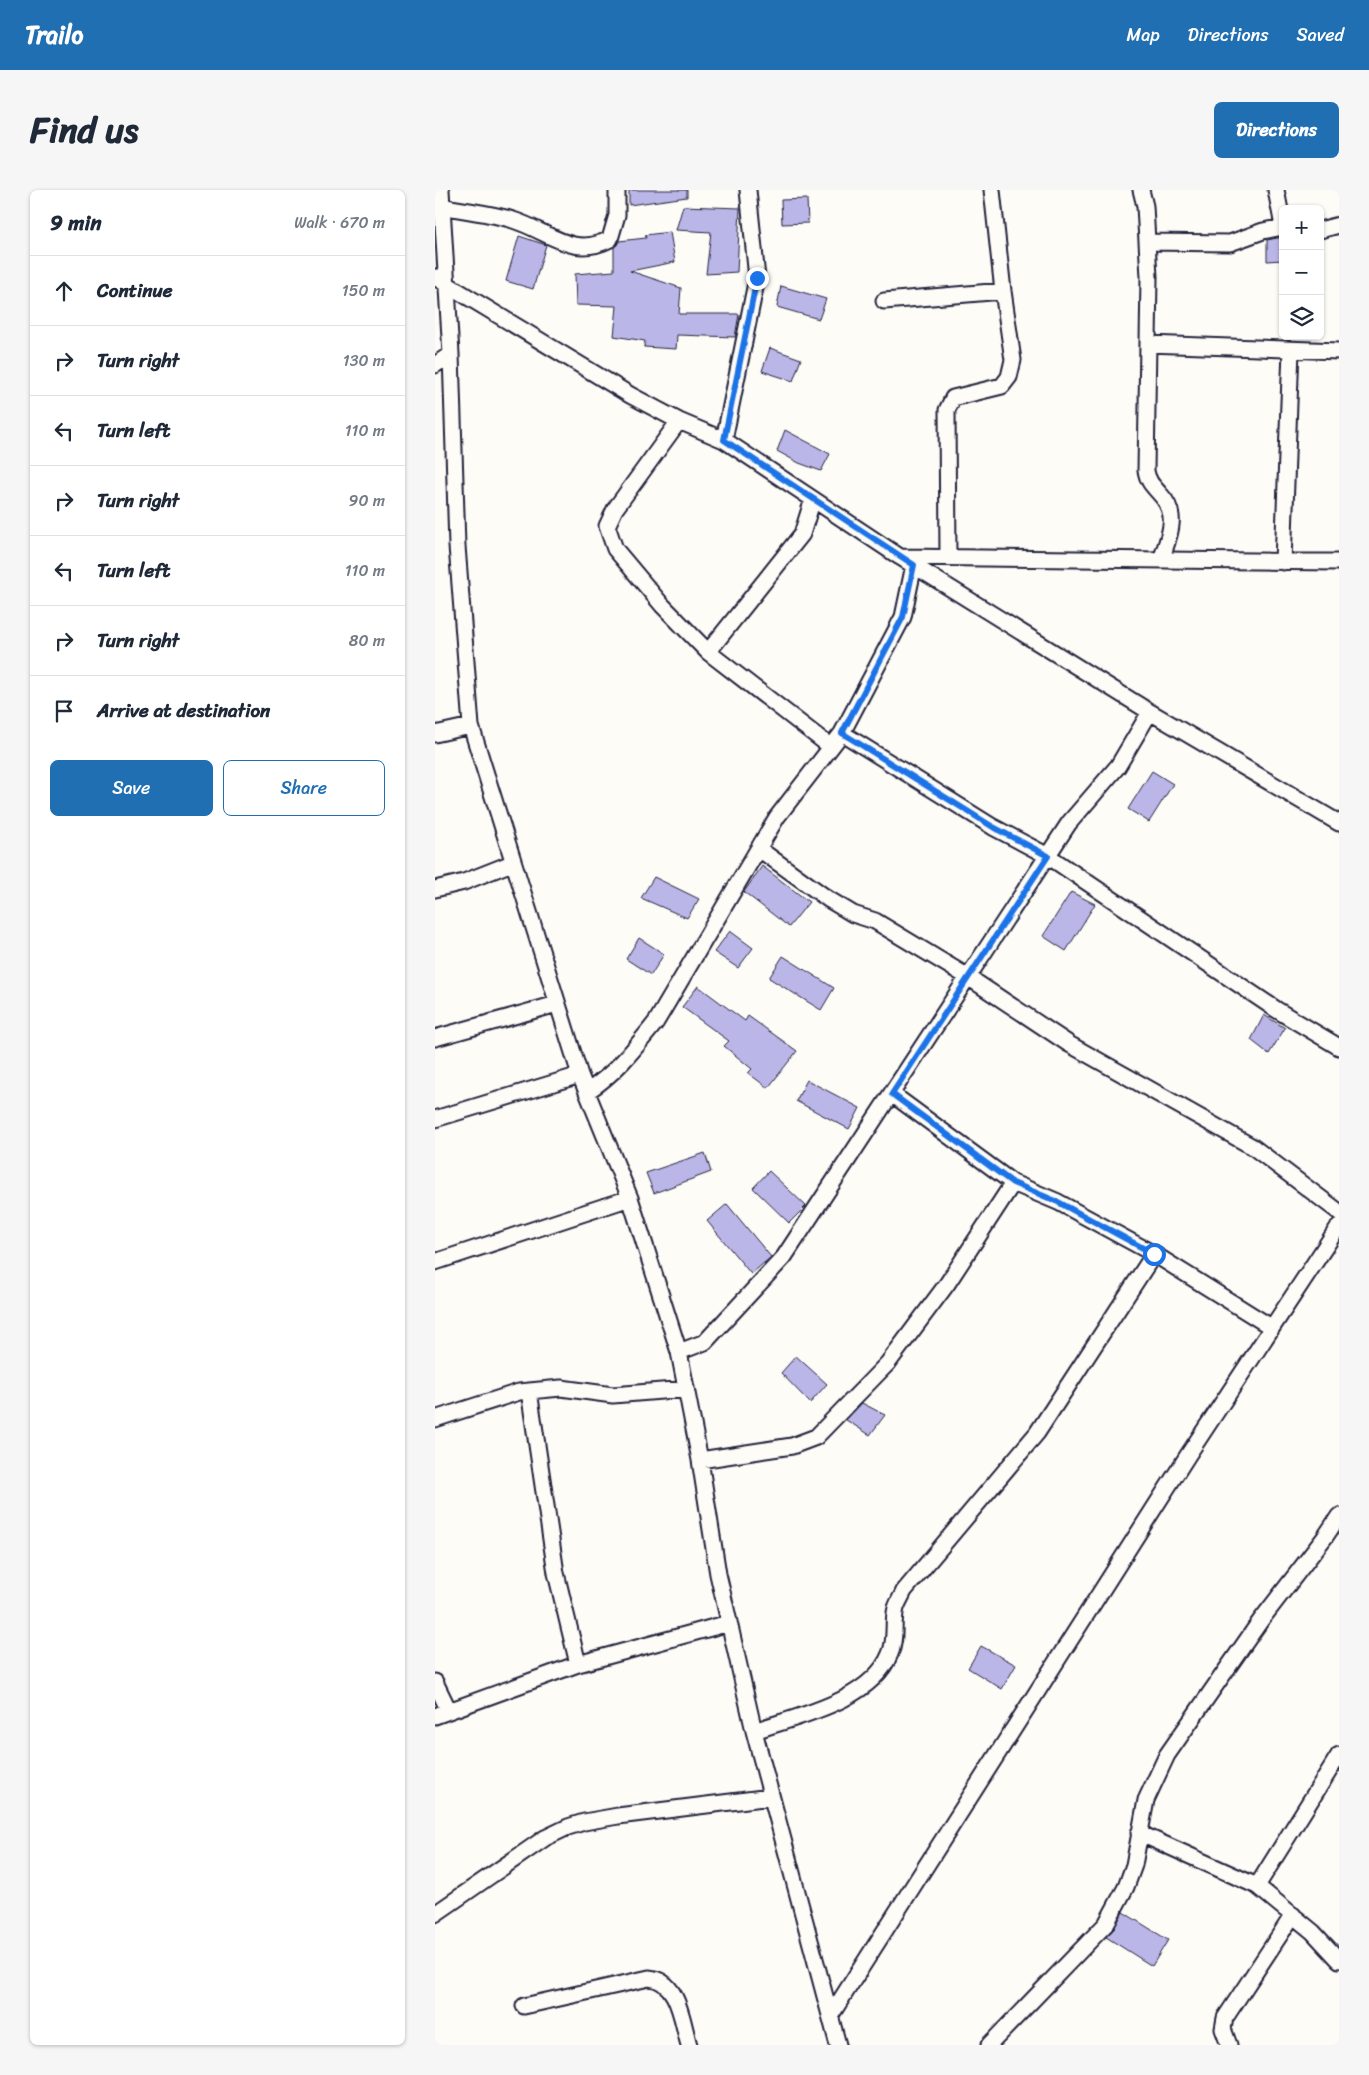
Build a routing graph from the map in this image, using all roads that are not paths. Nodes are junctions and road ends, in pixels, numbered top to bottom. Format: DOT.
graph roads {
  1 [pos="441,190"];
  2 [pos="617,190"];
  3 [pos="748,190"];
  4 [pos="992,190"];
  5 [pos="1141,190"];
  6 [pos="1277,190"];
  7 [pos="1279,205"];
  8 [pos="442,206"];
  9 [pos="1339,226"];
  10 [pos="1279,228"];
  11 [pos="1324,229"];
  12 [pos="439,234"];
  13 [pos="1147,242"];
  14 [pos="441,280"];
  15 [pos="1003,291"];
  16 [pos="884,301"];
  17 [pos="441,324"];
  18 [pos="1148,344"];
  19 [pos="1291,350"];
  20 [pos="1339,351"];
  21 [pos="451,354"];
  22 [pos="435,365"];
  23 [pos="679,421"];
  24 [pos="724,440"];
  25 [pos="813,499"];
  26 [pos="900,557"];
  27 [pos="948,557"];
  28 [pos="1161,560"];
  29 [pos="1283,562"];
  30 [pos="1339,562"];
  31 [pos="914,565"];
  32 [pos="709,652"];
  33 [pos="1150,712"];
  34 [pos="471,726"];
  35 [pos="842,733"];
  36 [pos="435,734"];
  37 [pos="831,748"];
  38 [pos="1339,823"];
  39 [pos="759,849"];
  40 [pos="1048,856"];
  41 [pos="512,863"];
  42 [pos="435,889"];
  43 [pos="967,977"];
  44 [pos="557,1004"];
  45 [pos="435,1038"];
  46 [pos="1339,1046"];
  47 [pos="580,1075"];
  48 [pos="588,1091"];
  49 [pos="892,1094"];
  50 [pos="435,1118"];
  51 [pos="1013,1183"];
  52 [pos="631,1198"];
  53 [pos="1339,1212"];
  54 [pos="1339,1226"];
  55 [pos="1154,1254"];
  56 [pos="435,1262"];
  57 [pos="1271,1327"];
  58 [pos="679,1352"];
  59 [pos="686,1389"];
  60 [pos="529,1391"];
  61 [pos="435,1419"];
  62 [pos="700,1460"];
  63 [pos="1339,1516"];
  64 [pos="729,1623"];
  65 [pos="578,1664"];
  66 [pos="435,1682"];
  67 [pos="442,1713"];
  68 [pos="754,1731"];
  69 [pos="1339,1755"];
  70 [pos="771,1797"];
  71 [pos="1139,1833"];
  72 [pos="1257,1886"];
  73 [pos="435,1914"];
  74 [pos="1293,1915"];
  75 [pos="1339,1960"];
  76 [pos="524,2006"];
  77 [pos="831,2015"];
  78 [pos="689,2045"];
  79 [pos="838,2045"];
  80 [pos="989,2045"];
  81 [pos="1229,2045"];
  1 -- 8 [label="street"];
  2 -- 8 [label="street"];
  3 -- 24 [label="street"];
  4 -- 15 [label="street"];
  5 -- 13 [label="street"];
  6 -- 7 [label="street"];
  8 -- 12 [label="street"];
  9 -- 11 [label="street"];
  10 -- 13 [label="street"];
  12 -- 14 [label="street"];
  13 -- 18 [label="street"];
  14 -- 17 [label="street"];
  14 -- 23 [label="street"];
  15 -- 16 [label="street"];
  15 -- 27 [label="street"];
  17 -- 21 [label="street"];
  18 -- 19 [label="street"];
  18 -- 28 [label="street"];
  19 -- 20 [label="street"];
  19 -- 29 [label="street"];
  21 -- 22 [label="street"];
  21 -- 34 [label="street"];
  23 -- 24 [label="street"];
  23 -- 32 [label="street"];
  24 -- 25 [label="street"];
  25 -- 26 [label="street"];
  25 -- 32 [label="street"];
  26 -- 27 [label="street"];
  26 -- 31 [label="street"];
  27 -- 28 [label="street"];
  28 -- 29 [label="street"];
  29 -- 30 [label="street"];
  31 -- 33 [label="street"];
  31 -- 35 [label="street"];
  32 -- 37 [label="street"];
  33 -- 38 [label="street"];
  33 -- 40 [label="street"];
  34 -- 36 [label="street"];
  34 -- 41 [label="street"];
  35 -- 37 [label="street"];
  35 -- 40 [label="street"];
  37 -- 39 [label="street"];
  39 -- 43 [label="street"];
  39 -- 48 [label="street"];
  40 -- 43 [label="street"];
  40 -- 46 [label="street"];
  41 -- 42 [label="street"];
  41 -- 44 [label="street"];
  43 -- 49 [label="street"];
  43 -- 53 [label="street"];
  44 -- 45 [label="street"];
  44 -- 47 [label="street"];
  47 -- 48 [label="street"];
  47 -- 50 [label="street"];
  48 -- 52 [label="street"];
  49 -- 51 [label="street"];
  49 -- 58 [label="street"];
  51 -- 55 [label="street"];
  51 -- 62 [label="street"];
  52 -- 56 [label="street"];
  52 -- 58 [label="street"];
  54 -- 57 [label="street"];
  55 -- 57 [label="street"];
  55 -- 68 [label="street"];
  57 -- 77 [label="street"];
  58 -- 59 [label="street"];
  59 -- 60 [label="street"];
  59 -- 62 [label="street"];
  60 -- 61 [label="street"];
  60 -- 65 [label="street"];
  62 -- 64 [label="street"];
  63 -- 71 [label="street"];
  64 -- 65 [label="street"];
  64 -- 68 [label="street"];
  65 -- 67 [label="street"];
  66 -- 67 [label="street"];
  68 -- 70 [label="street"];
  69 -- 72 [label="street"];
  70 -- 73 [label="street"];
  70 -- 77 [label="street"];
  71 -- 72 [label="street"];
  71 -- 80 [label="street"];
  72 -- 74 [label="street"];
  74 -- 75 [label="street"];
  74 -- 81 [label="street"];
  76 -- 78 [label="street"];
  77 -- 79 [label="street"];
}
